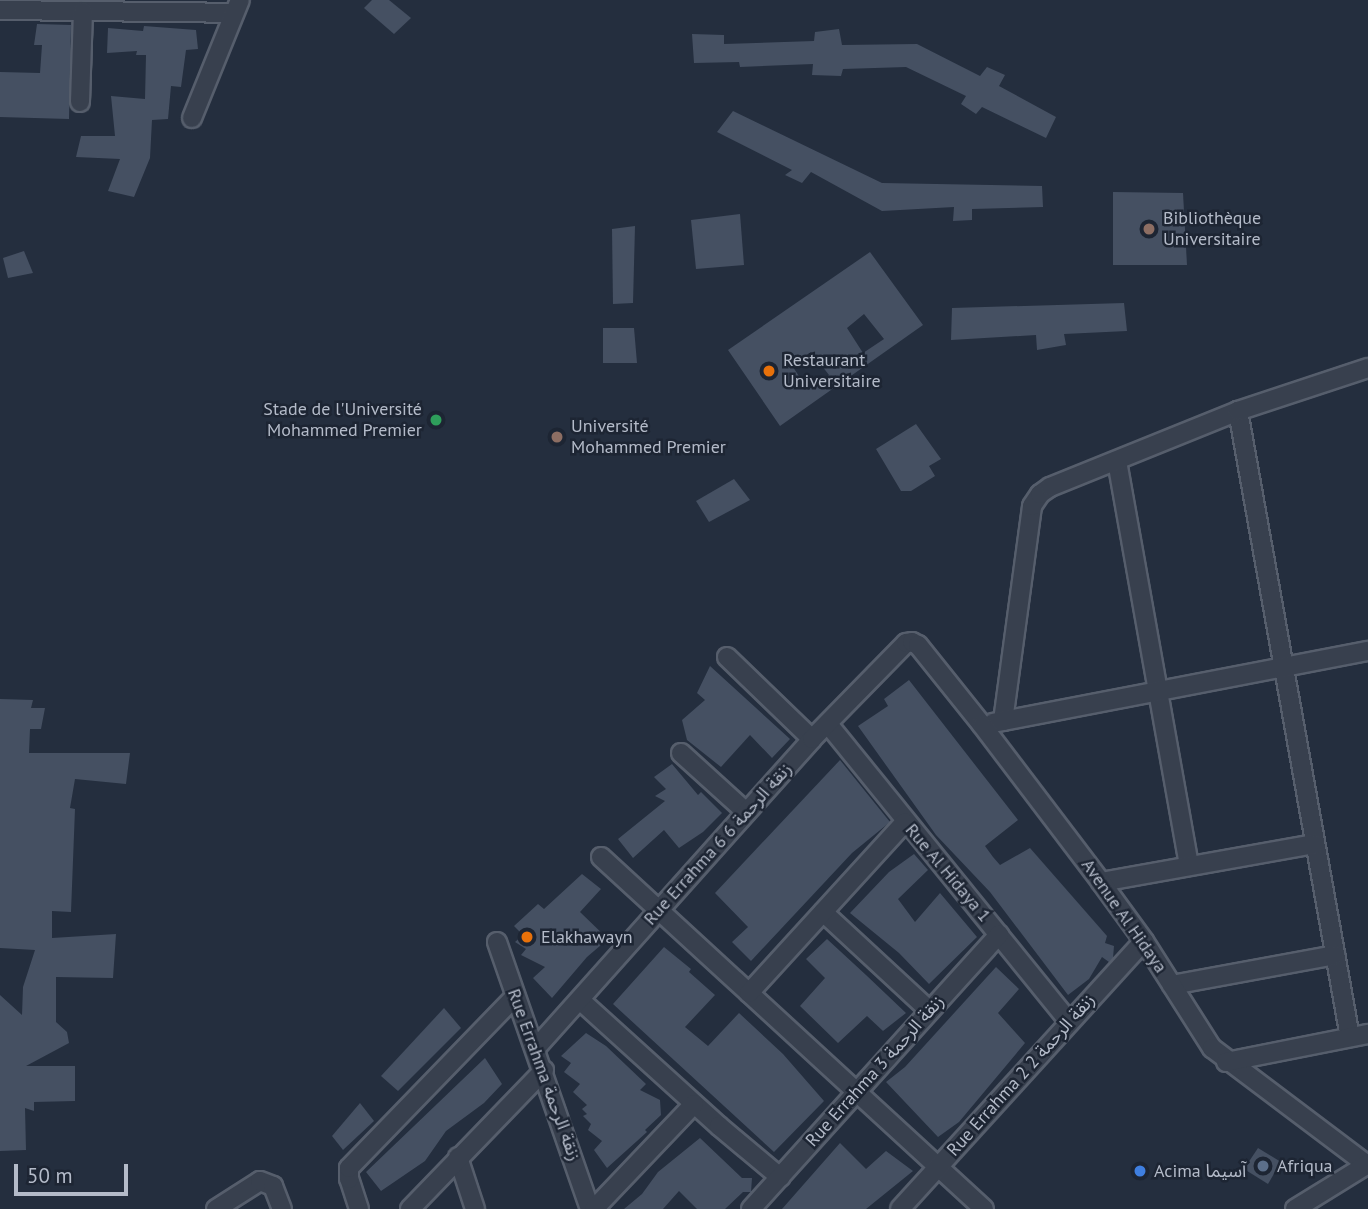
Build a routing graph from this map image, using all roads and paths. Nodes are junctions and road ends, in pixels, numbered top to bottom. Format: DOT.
graph roads {
  1 [pos="237,6"];
  2 [pos="0,10"];
  3 [pos="83,11"];
  4 [pos="79,102"];
  5 [pos="192,118"];
  6 [pos="1368,368"];
  7 [pos="1238,411"];
  8 [pos="1117,461"];
  9 [pos="906,643"];
  10 [pos="1368,651"];
  11 [pos="727,657"];
  12 [pos="1284,668"];
  13 [pos="1160,691"];
  14 [pos="1003,720"];
  15 [pos="828,724"];
  16 [pos="982,725"];
  17 [pos="812,739"];
  18 [pos="681,753"];
  19 [pos="746,812"];
  20 [pos="905,822"];
  21 [pos="1315,844"];
  22 [pos="601,857"];
  23 [pos="1189,864"];
  24 [pos="1101,882"];
  25 [pos="660,911"];
  26 [pos="823,912"];
  27 [pos="999,935"];
  28 [pos="1144,941"];
  29 [pos="496,942"];
  30 [pos="1335,956"];
  31 [pos="1172,985"];
  32 [pos="749,993"];
  33 [pos="515,997"];
  34 [pos="580,1000"];
  35 [pos="929,1010"];
  36 [pos="1069,1023"];
  37 [pos="1359,1036"];
  38 [pos="536,1049"];
  39 [pos="1226,1062"];
  40 [pos="544,1070"];
  41 [pos="856,1093"];
  42 [pos="694,1104"];
  43 [pos="458,1157"];
  44 [pos="1367,1164"];
  45 [pos="938,1166"];
  46 [pos="780,1177"];
  47 [pos="1301,1207"];
  48 [pos="217,1209"];
  49 [pos="282,1209"];
  50 [pos="359,1209"];
  51 [pos="410,1209"];
  52 [pos="475,1209"];
  53 [pos="592,1209"];
  54 [pos="751,1209"];
  55 [pos="900,1209"];
  56 [pos="984,1209"];
  1 -- 3 [label="street"];
  1 -- 5 [label="street"];
  2 -- 3 [label="street"];
  3 -- 4 [label="street"];
  6 -- 7 [label="street"];
  7 -- 8 [label="street"];
  7 -- 12 [label="street"];
  8 -- 13 [label="street"];
  8 -- 14 [label="street"];
  9 -- 15 [label="street, Rue Errahma 6 6 زنقة الرحمة"];
  9 -- 16 [label="street, Avenue Al Hidaya"];
  10 -- 12 [label="street"];
  11 -- 17 [label="street"];
  12 -- 13 [label="street"];
  12 -- 21 [label="street"];
  13 -- 14 [label="street"];
  13 -- 23 [label="street"];
  14 -- 16 [label="street"];
  15 -- 17 [label="street, Rue Errahma 6 6 زنقة الرحمة"];
  15 -- 20 [label="street, Rue Al Hidaya 1"];
  16 -- 24 [label="street, Avenue Al Hidaya"];
  17 -- 19 [label="street, Rue Errahma 6 6 زنقة الرحمة"];
  18 -- 19 [label="street"];
  19 -- 25 [label="street, Rue Errahma 6 6 زنقة الرحمة"];
  20 -- 26 [label="street"];
  20 -- 27 [label="street, Rue Al Hidaya 1"];
  21 -- 23 [label="street"];
  21 -- 30 [label="street"];
  22 -- 25 [label="street"];
  23 -- 24 [label="street"];
  24 -- 28 [label="street, Avenue Al Hidaya"];
  25 -- 32 [label="street"];
  25 -- 34 [label="street, Rue Errahma 6 6 زنقة الرحمة"];
  26 -- 32 [label="street"];
  26 -- 35 [label="street"];
  27 -- 35 [label="street, Rue Errahma 3 زنقة الرحمة"];
  27 -- 36 [label="street, Rue Al Hidaya 1"];
  28 -- 31 [label="street, Avenue Al Hidaya"];
  28 -- 36 [label="street, Rue Errahma 2 2 زنقة الرحمة"];
  29 -- 33 [label="street, Rue Errahma زنقة الرحمة"];
  30 -- 31 [label="street"];
  30 -- 37 [label="street"];
  31 -- 39 [label="street, Avenue Al Hidaya"];
  32 -- 41 [label="street"];
  33 -- 38 [label="street, Rue Errahma زنقة الرحمة"];
  33 -- 50 [label="street"];
  34 -- 38 [label="street, Rue Errahma 6 6 زنقة الرحمة"];
  34 -- 42 [label="street"];
  35 -- 41 [label="street, Rue Errahma 3 زنقة الرحمة"];
  36 -- 45 [label="street, Rue Errahma 2 2 زنقة الرحمة"];
  37 -- 39 [label="street"];
  38 -- 40 [label="street, Rue Errahma زنقة الرحمة"];
  39 -- 44 [label="street, Avenue Al Hidaya"];
  40 -- 43 [label="street"];
  40 -- 53 [label="street, Rue Errahma زنقة الرحمة"];
  41 -- 45 [label="street"];
  41 -- 46 [label="street, Rue Errahma 3 زنقة الرحمة"];
  42 -- 46 [label="street"];
  42 -- 53 [label="street"];
  43 -- 51 [label="street"];
  43 -- 52 [label="street"];
  44 -- 47 [label="street"];
  45 -- 55 [label="street, Rue Errahma 2 2 زنقة الرحمة"];
  45 -- 56 [label="street"];
  46 -- 54 [label="street, Rue Errahma 3 زنقة الرحمة"];
  48 -- 49 [label="street"];
}
